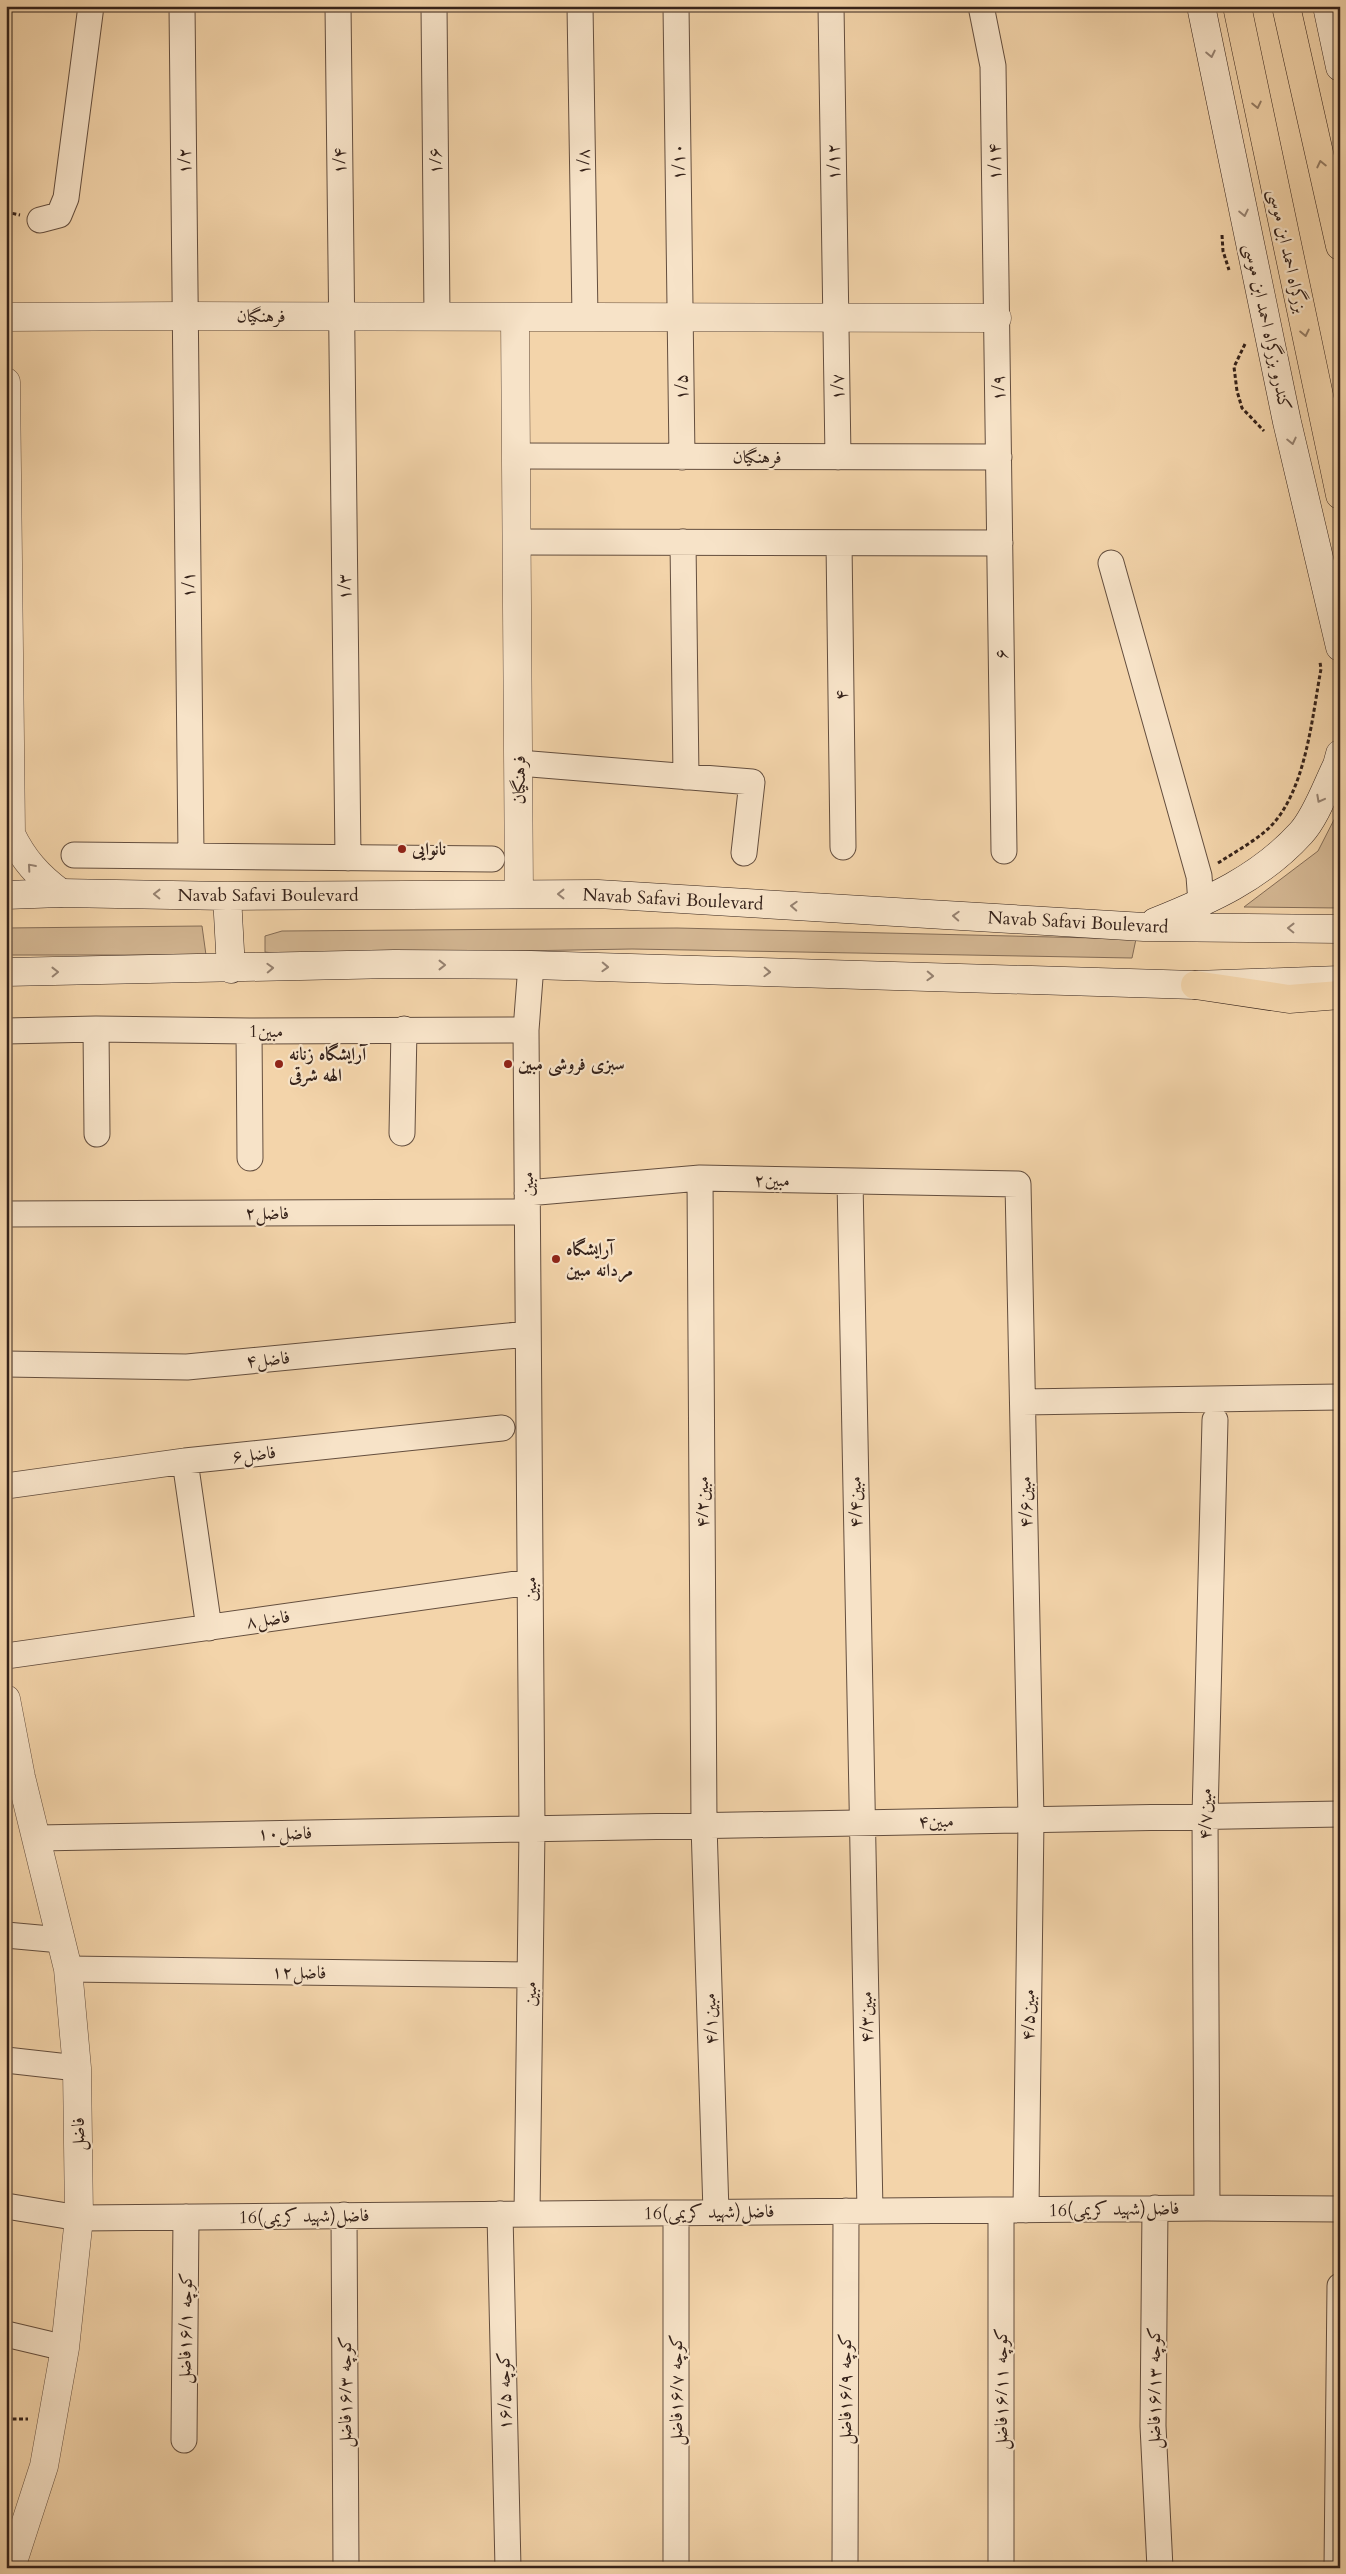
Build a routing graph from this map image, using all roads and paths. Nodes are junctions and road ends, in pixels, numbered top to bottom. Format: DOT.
graph roads {
  1 [pos="91,6"];
  2 [pos="182,6"];
  3 [pos="338,6"];
  4 [pos="434,6"];
  5 [pos="580,6"];
  6 [pos="676,6"];
  7 [pos="831,6"];
  8 [pos="981,6"];
  9 [pos="1201,6"];
  10 [pos="1236,6"];
  11 [pos="1286,6"];
  12 [pos="1327,6"];
  13 [pos="1340,67"];
  14 [pos="40,220"];
  15 [pos="1221,226"];
  16 [pos="1340,246"];
  17 [pos="1232,280"];
  18 [pos="186,316"];
  19 [pos="341,316"];
  20 [pos="436,316"];
  21 [pos="515,317"];
  22 [pos="585,317"];
  23 [pos="680,317"];
  24 [pos="6,318"];
  25 [pos="836,318"];
  26 [pos="996,318"];
  27 [pos="1246,340"];
  28 [pos="6,382"];
  29 [pos="1270,438"];
  30 [pos="516,456"];
  31 [pos="682,456"];
  32 [pos="838,457"];
  33 [pos="998,457"];
  34 [pos="7,470"];
  35 [pos="1340,495"];
  36 [pos="517,542"];
  37 [pos="684,542"];
  38 [pos="839,543"];
  39 [pos="1000,543"];
  40 [pos="1112,563"];
  41 [pos="1330,654"];
  42 [pos="1340,754"];
  43 [pos="519,762"];
  44 [pos="686,777"];
  45 [pos="8,838"];
  46 [pos="843,848"];
  47 [pos="1004,851"];
  48 [pos="744,853"];
  49 [pos="191,855"];
  50 [pos="74,856"];
  51 [pos="348,858"];
  52 [pos="492,859"];
  53 [pos="1200,889"];
  54 [pos="60,893"];
  55 [pos="519,894"];
  56 [pos="6,895"];
  57 [pos="227,896"];
  58 [pos="1144,927"];
  59 [pos="1340,929"];
  60 [pos="531,965"];
  61 [pos="231,969"];
  62 [pos="6,972"];
  63 [pos="1340,980"];
  64 [pos="1195,985"];
  65 [pos="1340,995"];
  66 [pos="96,1029"];
  67 [pos="404,1029"];
  68 [pos="526,1030"];
  69 [pos="6,1031"];
  70 [pos="249,1031"];
  71 [pos="402,1133"];
  72 [pos="97,1134"];
  73 [pos="250,1158"];
  74 [pos="700,1178"];
  75 [pos="850,1181"];
  76 [pos="1018,1184"];
  77 [pos="527,1203"];
  78 [pos="6,1214"];
  79 [pos="528,1334"];
  80 [pos="6,1364"];
  81 [pos="1340,1397"];
  82 [pos="1023,1402"];
  83 [pos="1215,1420"];
  84 [pos="502,1428"];
  85 [pos="185,1461"];
  86 [pos="6,1486"];
  87 [pos="530,1582"];
  88 [pos="209,1628"];
  89 [pos="6,1656"];
  90 [pos="6,1699"];
  91 [pos="14,1777"];
  92 [pos="1340,1814"];
  93 [pos="1205,1816"];
  94 [pos="1031,1820"];
  95 [pos="861,1822"];
  96 [pos="704,1825"];
  97 [pos="532,1829"];
  98 [pos="38,1838"];
  99 [pos="6,1935"];
  100 [pos="61,1940"];
  101 [pos="68,1969"];
  102 [pos="530,1975"];
  103 [pos="6,2060"];
  104 [pos="77,2068"];
  105 [pos="6,2206"];
  106 [pos="1154,2208"];
  107 [pos="1207,2208"];
  108 [pos="1340,2209"];
  109 [pos="1001,2210"];
  110 [pos="1026,2210"];
  111 [pos="846,2211"];
  112 [pos="870,2211"];
  113 [pos="716,2212"];
  114 [pos="676,2213"];
  115 [pos="500,2214"];
  116 [pos="527,2214"];
  117 [pos="344,2215"];
  118 [pos="186,2217"];
  119 [pos="78,2218"];
  120 [pos="1340,2286"];
  121 [pos="6,2334"];
  122 [pos="65,2348"];
  123 [pos="184,2440"];
  124 [pos="12,2568"];
  125 [pos="346,2568"];
  126 [pos="508,2568"];
  127 [pos="676,2568"];
  128 [pos="845,2568"];
  129 [pos="1001,2568"];
  130 [pos="1160,2568"];
  131 [pos="1337,2568"];
  1 -- 14 [label="street"];
  2 -- 18 [label="street, ۱/۲"];
  3 -- 19 [label="street, ۱/۴"];
  4 -- 20 [label="street, ۱/۶"];
  5 -- 22 [label="street, ۱/۸"];
  6 -- 23 [label="street, ۱/۱۰"];
  7 -- 25 [label="street, ۱/۱۲"];
  8 -- 26 [label="street, ۱/۱۴"];
  9 -- 41 [label="main road, کندرو بزرگراه احمد ابن موسی, one-way"];
  10 -- 35 [label="highway, بزرگراه احمد ابن موسی, one-way"];
  16 -- 11 [label="highway, one-way"];
  12 -- 13 [label="main road"];
  15 -- 17 [label="path"];
  18 -- 19 [label="main road, فرهنگیان"];
  18 -- 24 [label="main road, فرهنگیان"];
  18 -- 49 [label="street, ۱/۱"];
  19 -- 20 [label="main road, فرهنگیان"];
  19 -- 51 [label="street, ۱/۳"];
  20 -- 21 [label="main road, فرهنگیان"];
  21 -- 22 [label="main road, فرهنگیان"];
  21 -- 30 [label="main road, فرهنگیان"];
  22 -- 23 [label="main road, فرهنگیان"];
  23 -- 25 [label="main road, فرهنگیان"];
  23 -- 31 [label="street, ۱/۵"];
  25 -- 26 [label="main road, فرهنگیان"];
  25 -- 32 [label="street, ۱/۷"];
  26 -- 33 [label="street, ۱/۹"];
  27 -- 29 [label="path"];
  28 -- 34 [label="main road"];
  30 -- 31 [label="street, فرهنگیان"];
  30 -- 36 [label="main road, فرهنگیان"];
  31 -- 32 [label="street, فرهنگیان"];
  32 -- 33 [label="street, فرهنگیان"];
  33 -- 39 [label="street, ۶"];
  34 -- 45 [label="main road"];
  36 -- 37 [label="street"];
  36 -- 43 [label="main road, فرهنگیان"];
  37 -- 38 [label="street"];
  37 -- 44 [label="street"];
  38 -- 39 [label="street"];
  38 -- 46 [label="street, ۴"];
  39 -- 47 [label="street, ۶"];
  40 -- 53 [label="street"];
  41 -- 53 [label="path"];
  42 -- 53 [label="main road, one-way"];
  43 -- 44 [label="street"];
  43 -- 55 [label="main road, فرهنگیان"];
  44 -- 48 [label="street"];
  54 -- 45 [label="main road, one-way"];
  49 -- 50 [label="street"];
  49 -- 51 [label="street"];
  51 -- 52 [label="street"];
  53 -- 58 [label="main road"];
  54 -- 56 [label="main road, Navab Safavi Boulevard"];
  57 -- 54 [label="main road, Navab Safavi Boulevard, one-way"];
  55 -- 57 [label="main road, Navab Safavi Boulevard"];
  58 -- 55 [label="main road, Navab Safavi Boulevard, one-way"];
  57 -- 61 [label="main road"];
  59 -- 58 [label="main road, Navab Safavi Boulevard, one-way"];
  61 -- 60 [label="main road, one-way"];
  60 -- 64 [label="main road, one-way"];
  60 -- 68 [label="street, مبین"];
  62 -- 61 [label="main road, one-way"];
  63 -- 64 [label="main road"];
  64 -- 65 [label="highway"];
  66 -- 69 [label="street, 1مبین"];
  66 -- 70 [label="street, 1مبین"];
  66 -- 72 [label="street"];
  67 -- 68 [label="street, 1مبین"];
  67 -- 70 [label="street, 1مبین"];
  67 -- 71 [label="street"];
  68 -- 77 [label="street, مبین"];
  70 -- 73 [label="street"];
  74 -- 75 [label="street, ۲مبین"];
  74 -- 77 [label="street, ۲مبین"];
  74 -- 96 [label="street, ۴/۲مبین"];
  75 -- 76 [label="street, ۲مبین"];
  75 -- 95 [label="street, ۴/۴مبین"];
  76 -- 82 [label="street, ۴/۶مبین"];
  77 -- 78 [label="street, ۲فاضل"];
  77 -- 79 [label="street, مبین"];
  79 -- 80 [label="street, ۴فاضل"];
  79 -- 87 [label="street, مبین"];
  81 -- 82 [label="street"];
  82 -- 94 [label="street, ۴/۶مبین"];
  83 -- 93 [label="street, ۴/۷مبین"];
  84 -- 85 [label="street, ۶فاضل"];
  85 -- 86 [label="street, ۶فاضل"];
  85 -- 88 [label="street"];
  87 -- 88 [label="street, ۸فاضل"];
  87 -- 97 [label="street, مبین"];
  88 -- 89 [label="street, ۸فاضل"];
  90 -- 91 [label="main road, فاضل"];
  91 -- 98 [label="main road, فاضل"];
  92 -- 93 [label="street, ۴مبین"];
  93 -- 94 [label="street, ۴مبین"];
  93 -- 107 [label="street, ۴/۷مبین"];
  94 -- 95 [label="street, ۴مبین"];
  94 -- 110 [label="street, ۴/۵مبین"];
  95 -- 96 [label="street, ۴مبین"];
  95 -- 112 [label="street, ۴/۳مبین"];
  96 -- 97 [label="street, ۴مبین"];
  96 -- 113 [label="street, ۴/۱مبین"];
  97 -- 98 [label="street, ۱۰فاضل"];
  97 -- 102 [label="street, مبین"];
  98 -- 100 [label="main road, فاضل"];
  99 -- 100 [label="street"];
  100 -- 101 [label="main road, فاضل"];
  101 -- 102 [label="street, ۱۲فاضل"];
  101 -- 104 [label="main road, فاضل"];
  102 -- 116 [label="street, مبین"];
  103 -- 104 [label="street"];
  104 -- 119 [label="main road, فاضل"];
  105 -- 119 [label="street, 16فاضل(شهید کریمی)"];
  106 -- 107 [label="street, 16فاضل(شهید کریمی)"];
  106 -- 110 [label="street, 16فاضل(شهید کریمی)"];
  106 -- 130 [label="street, کوچه ۱۶/۱۳فاضل"];
  107 -- 108 [label="street, 16فاضل(شهید کریمی)"];
  109 -- 110 [label="street, 16فاضل(شهید کریمی)"];
  109 -- 112 [label="street, 16فاضل(شهید کریمی)"];
  109 -- 129 [label="street, کوچه ۱۶/۱۱فاضل"];
  111 -- 112 [label="street, 16فاضل(شهید کریمی)"];
  111 -- 113 [label="street, 16فاضل(شهید کریمی)"];
  111 -- 128 [label="street, کوچه ۱۶/۹فاضل"];
  113 -- 114 [label="street, 16فاضل(شهید کریمی)"];
  114 -- 116 [label="street, 16فاضل(شهید کریمی)"];
  114 -- 127 [label="street, کوچه ۱۶/۷فاضل"];
  115 -- 116 [label="street, 16فاضل(شهید کریمی)"];
  115 -- 117 [label="street, 16فاضل(شهید کریمی)"];
  115 -- 126 [label="street, کوچه ۱۶/۵"];
  117 -- 118 [label="street, 16فاضل(شهید کریمی)"];
  117 -- 125 [label="street, کوچه ۱۶/۳فاضل"];
  118 -- 119 [label="street, 16فاضل(شهید کریمی)"];
  118 -- 123 [label="street, کوچه ۱۶/۱فاضل"];
  119 -- 122 [label="main road, فاضل"];
  120 -- 131 [label="street"];
  121 -- 122 [label="street"];
  122 -- 124 [label="main road, فاضل"];
}
